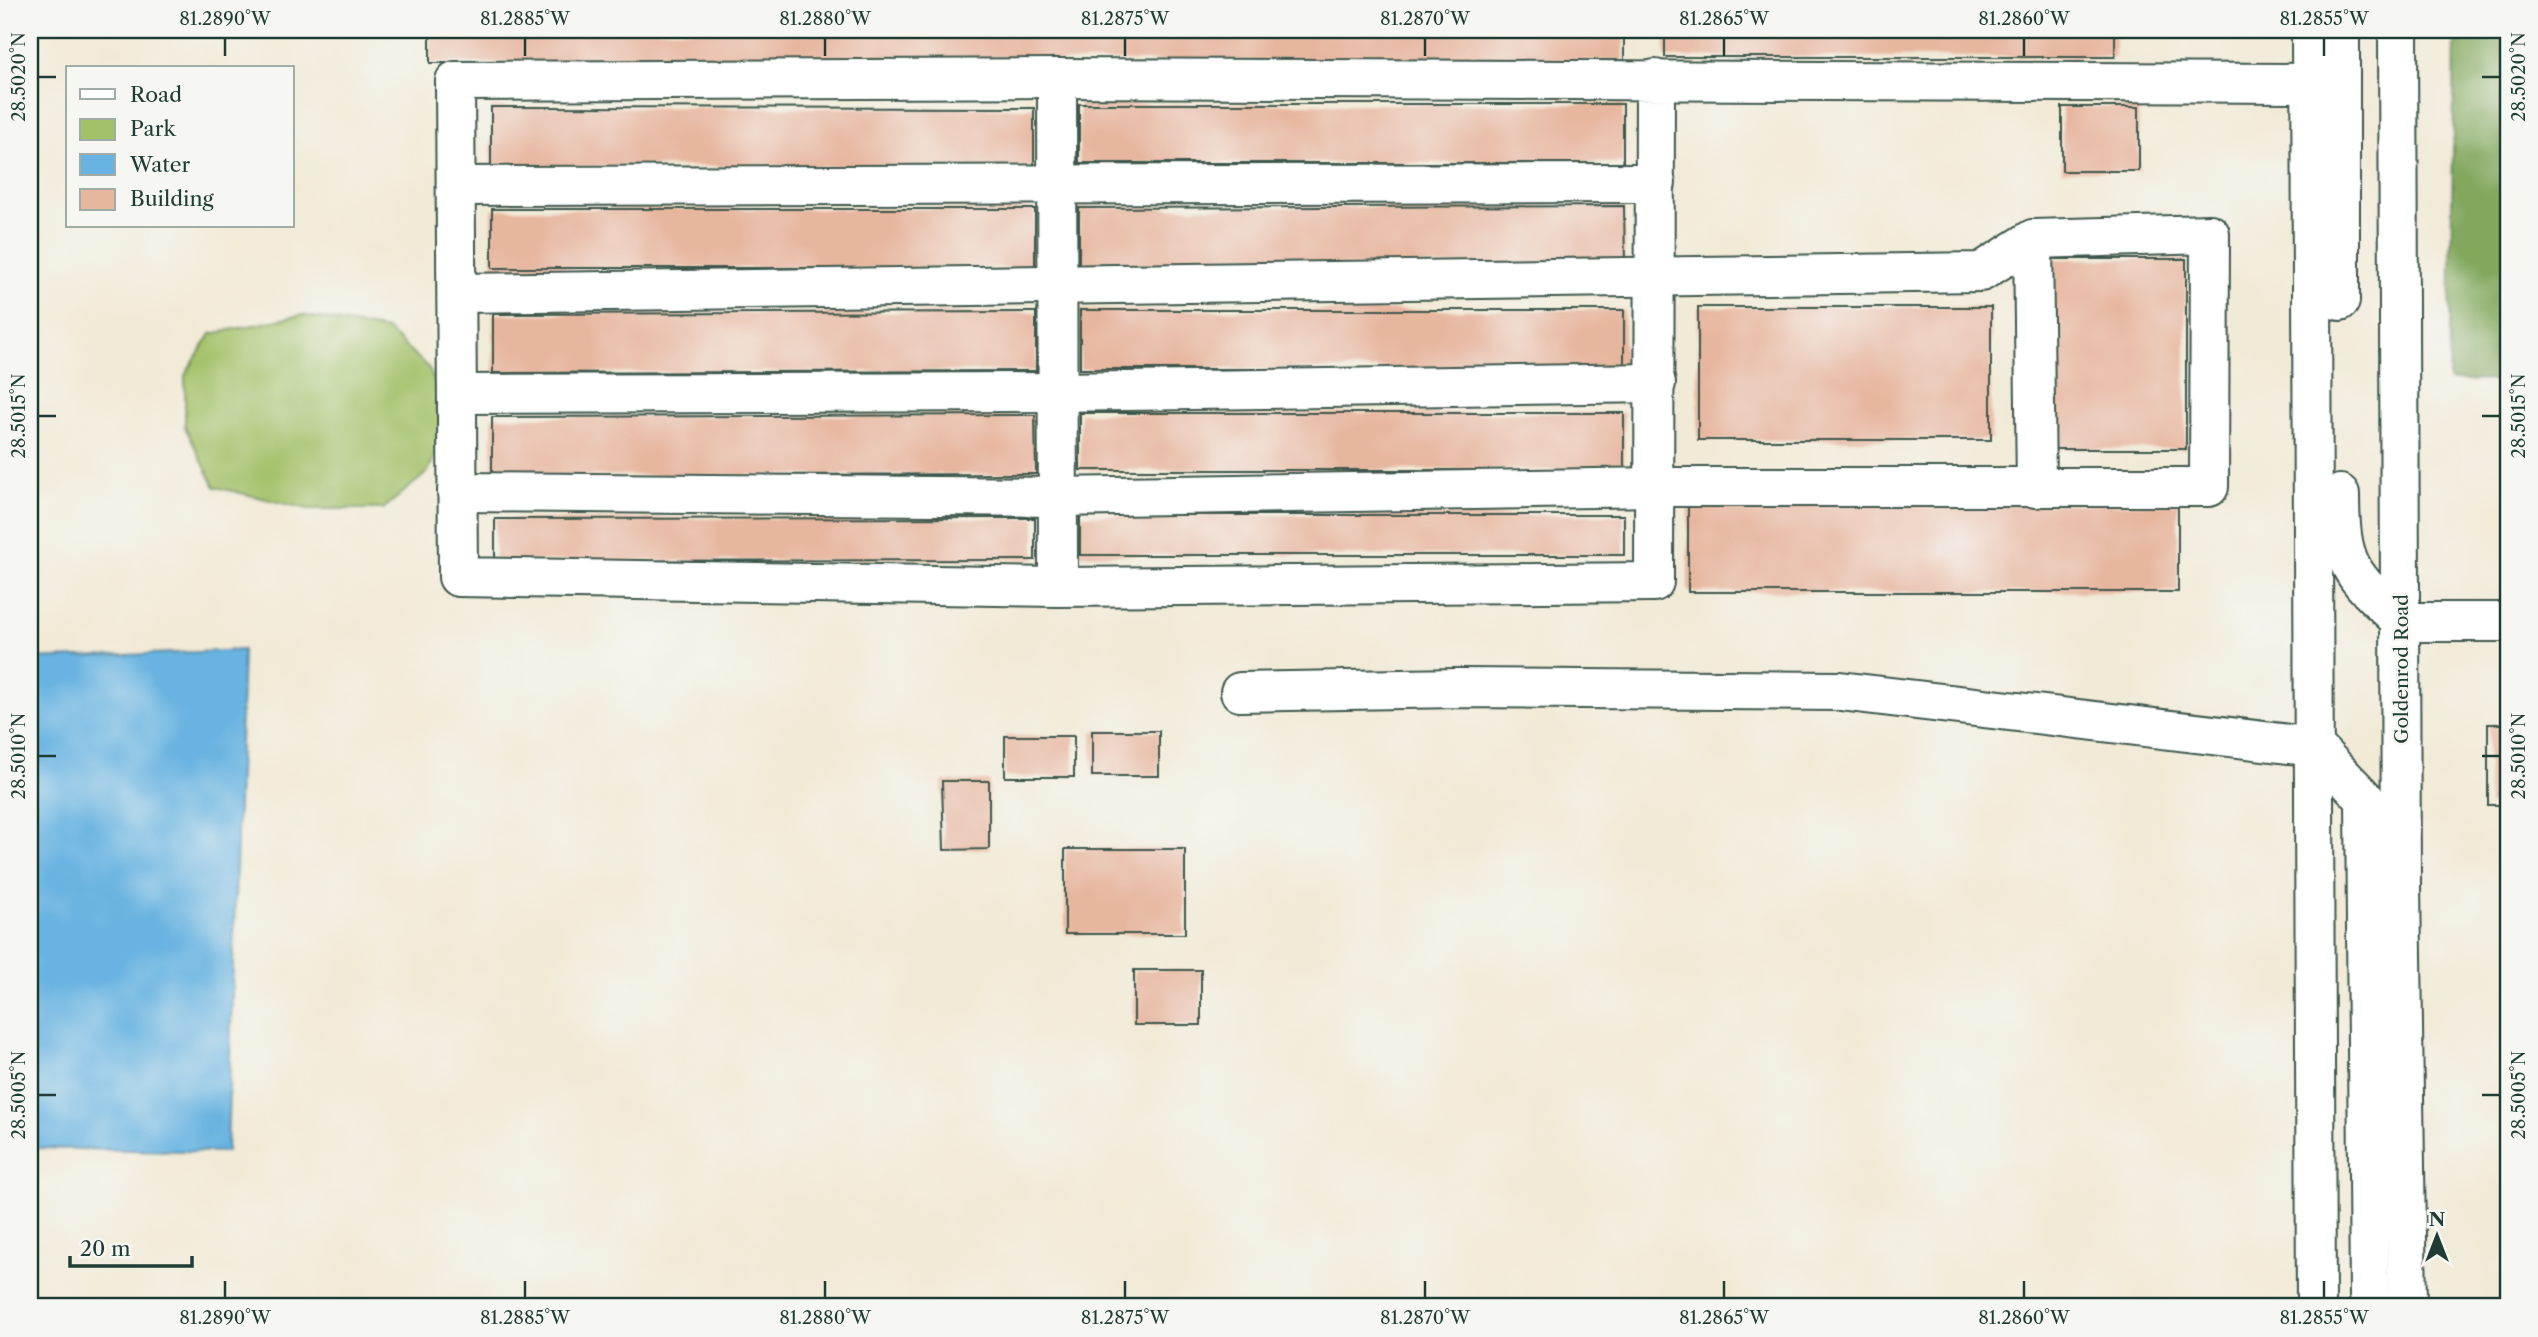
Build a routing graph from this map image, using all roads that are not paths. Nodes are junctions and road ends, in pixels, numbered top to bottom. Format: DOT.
graph roads {
  1 [pos="2312,30"];
  2 [pos="2340,30"];
  3 [pos="2398,30"];
  4 [pos="1057,78"];
  5 [pos="1655,79"];
  6 [pos="2312,83"];
  7 [pos="1656,183"];
  8 [pos="1058,184"];
  9 [pos="456,186"];
  10 [pos="2033,239"];
  11 [pos="1656,277"];
  12 [pos="1056,285"];
  13 [pos="457,293"];
  14 [pos="1656,383"];
  15 [pos="1056,392"];
  16 [pos="457,394"];
  17 [pos="1657,487"];
  18 [pos="2036,488"];
  19 [pos="457,492"];
  20 [pos="1057,497"];
  21 [pos="1058,587"];
  22 [pos="2402,622"];
  23 [pos="2508,622"];
  24 [pos="1240,692"];
  25 [pos="2315,747"];
  26 [pos="2316,1307"];
  27 [pos="2373,1307"];
  28 [pos="2407,1307"];
  1 -- 6 [label="main road"];
  2 -- 22 [label="main road"];
  3 -- 22 [label="main road, Goldenrod Road"];
  4 -- 5 [label="main road"];
  4 -- 8 [label="main road"];
  4 -- 9 [label="main road"];
  5 -- 6 [label="main road"];
  5 -- 7 [label="main road"];
  6 -- 25 [label="main road"];
  7 -- 8 [label="main road"];
  7 -- 11 [label="main road"];
  8 -- 9 [label="main road"];
  8 -- 12 [label="main road"];
  9 -- 13 [label="main road"];
  10 -- 11 [label="main road"];
  10 -- 18 [label="main road"];
  10 -- 18 [label="main road"];
  11 -- 12 [label="main road"];
  11 -- 14 [label="main road"];
  12 -- 13 [label="main road"];
  12 -- 15 [label="main road"];
  13 -- 16 [label="main road"];
  14 -- 15 [label="main road"];
  14 -- 17 [label="main road"];
  15 -- 16 [label="main road"];
  15 -- 20 [label="main road"];
  16 -- 19 [label="main road"];
  17 -- 18 [label="main road"];
  17 -- 20 [label="main road"];
  17 -- 21 [label="main road"];
  19 -- 20 [label="main road"];
  19 -- 21 [label="main road"];
  20 -- 21 [label="main road"];
  22 -- 23 [label="main road"];
  22 -- 28 [label="main road, Goldenrod Road"];
  24 -- 25 [label="main road"];
  25 -- 26 [label="main road"];
  25 -- 27 [label="main road"];
}
